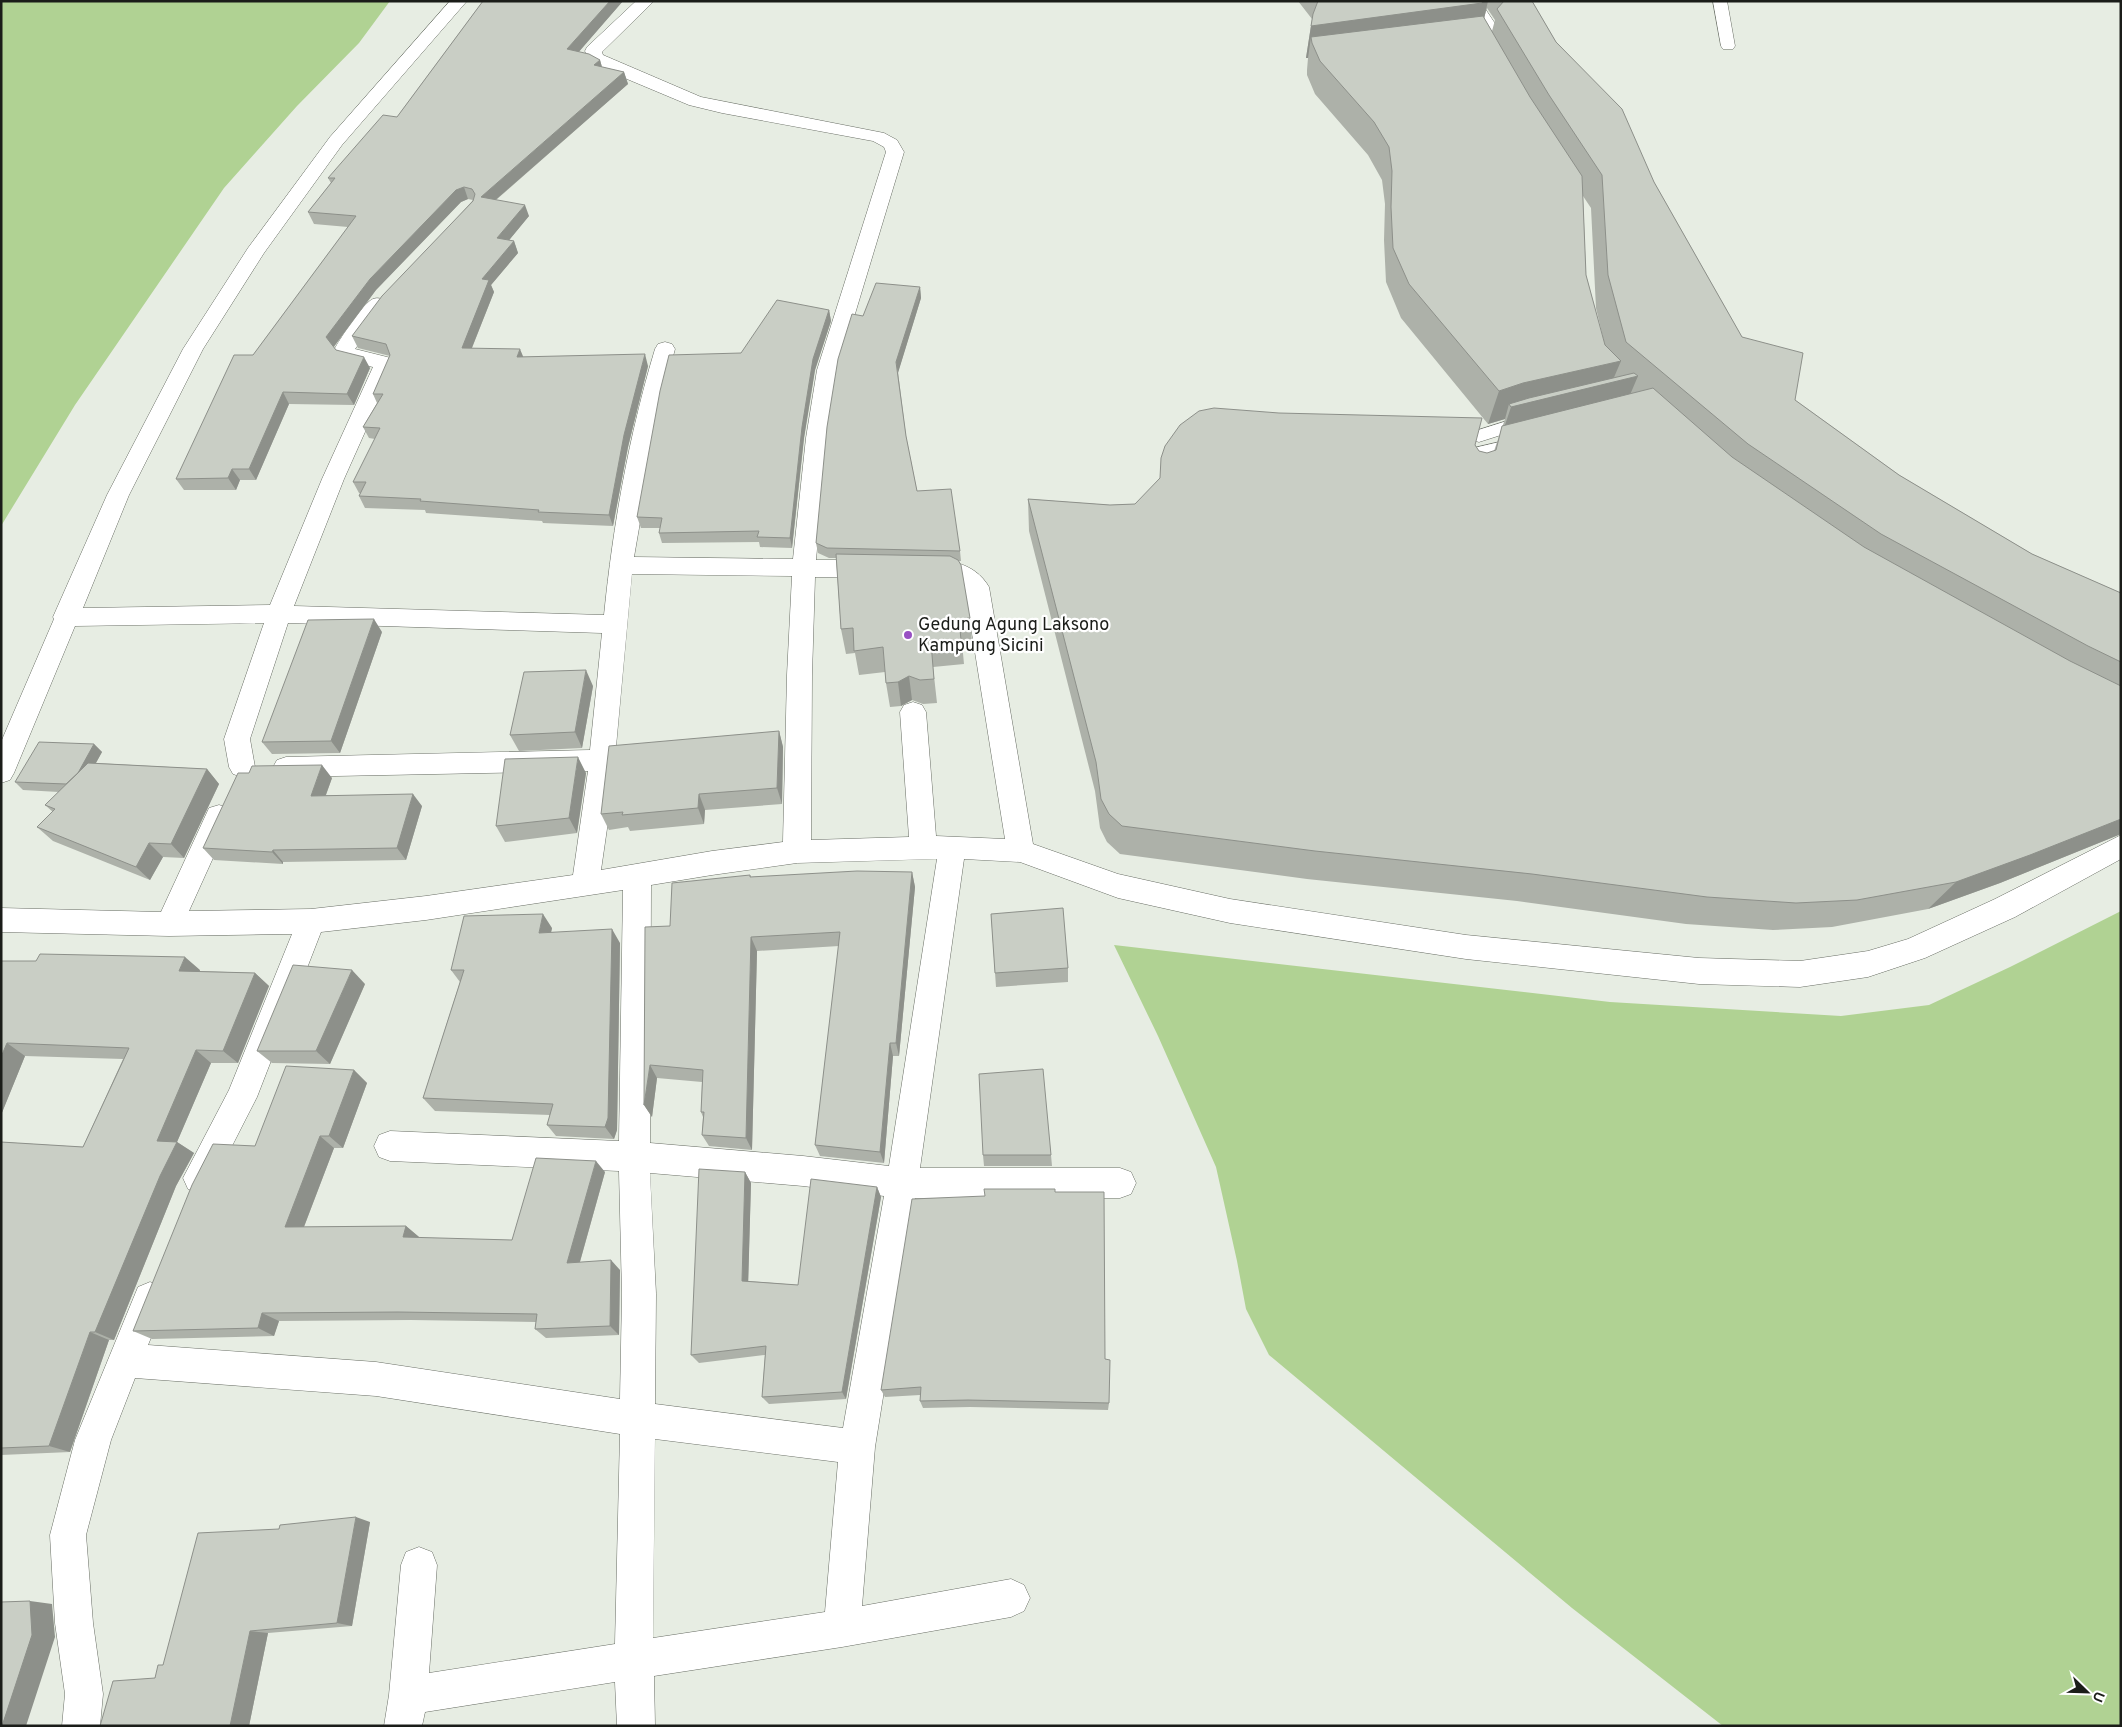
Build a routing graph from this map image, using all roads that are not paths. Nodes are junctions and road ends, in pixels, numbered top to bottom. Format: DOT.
graph roads {
  1 [pos="459,1"];
  2 [pos="646,1"];
  3 [pos="1473,1"];
  4 [pos="1720,1"];
  5 [pos="1452,45"];
  6 [pos="1728,46"];
  7 [pos="391,290"];
  8 [pos="665,349"];
  9 [pos="1550,415"];
  10 [pos="1479,436"];
  11 [pos="1538,439"];
  12 [pos="1476,477"];
  13 [pos="621,565"];
  14 [pos="805,568"];
  15 [pos="279,614"];
  16 [pos="65,617"];
  17 [pos="615,624"];
  18 [pos="914,712"];
  19 [pos="602,760"];
  20 [pos="1,773"];
  21 [pos="235,782"];
  22 [pos="2121,846"];
  23 [pos="938,848"];
  24 [pos="1021,851"];
  25 [pos="796,852"];
  26 [pos="637,876"];
  27 [pos="585,885"];
  28 [pos="1,920"];
  29 [pos="312,921"];
  30 [pos="169,924"];
  31 [pos="390,1146"];
  32 [pos="634,1157"];
  33 [pos="902,1182"];
  34 [pos="1120,1183"];
  35 [pos="187,1206"];
  36 [pos="162,1269"];
  37 [pos="125,1360"];
  38 [pos="636,1419"];
  39 [pos="857,1447"];
  40 [pos="418,1566"];
  41 [pos="1011,1598"];
  42 [pos="842,1628"];
  43 [pos="634,1662"];
  44 [pos="405,1711"];
  45 [pos="81,1726"];
  46 [pos="636,1726"];
  1 -- 16 [label="street"];
  2 -- 14 [label="street"];
  3 -- 5 [label="lane"];
  4 -- 6 [label="lane"];
  7 -- 15 [label="street"];
  8 -- 13 [label="street"];
  9 -- 10 [label="lane"];
  11 -- 12 [label="lane"];
  13 -- 14 [label="street"];
  13 -- 17 [label="street"];
  14 -- 24 [label="street"];
  14 -- 25 [label="street"];
  15 -- 16 [label="street"];
  15 -- 17 [label="street"];
  15 -- 21 [label="street"];
  16 -- 20 [label="street"];
  17 -- 19 [label="street"];
  18 -- 23 [label="street"];
  19 -- 21 [label="street"];
  19 -- 27 [label="street"];
  21 -- 30 [label="street"];
  22 -- 24 [label="street"];
  23 -- 24 [label="street"];
  23 -- 25 [label="street"];
  23 -- 33 [label="street"];
  25 -- 26 [label="street"];
  26 -- 27 [label="street"];
  26 -- 32 [label="street"];
  27 -- 29 [label="street"];
  28 -- 30 [label="street"];
  29 -- 30 [label="street"];
  29 -- 35 [label="street"];
  31 -- 32 [label="street"];
  32 -- 33 [label="street"];
  32 -- 38 [label="street"];
  33 -- 34 [label="street"];
  33 -- 39 [label="street"];
  36 -- 37 [label="street"];
  37 -- 38 [label="street"];
  37 -- 45 [label="street"];
  38 -- 39 [label="street"];
  38 -- 43 [label="street"];
  39 -- 42 [label="street"];
  40 -- 44 [label="street"];
  41 -- 42 [label="street"];
  42 -- 43 [label="street"];
  43 -- 44 [label="street"];
  43 -- 46 [label="street"];
}
